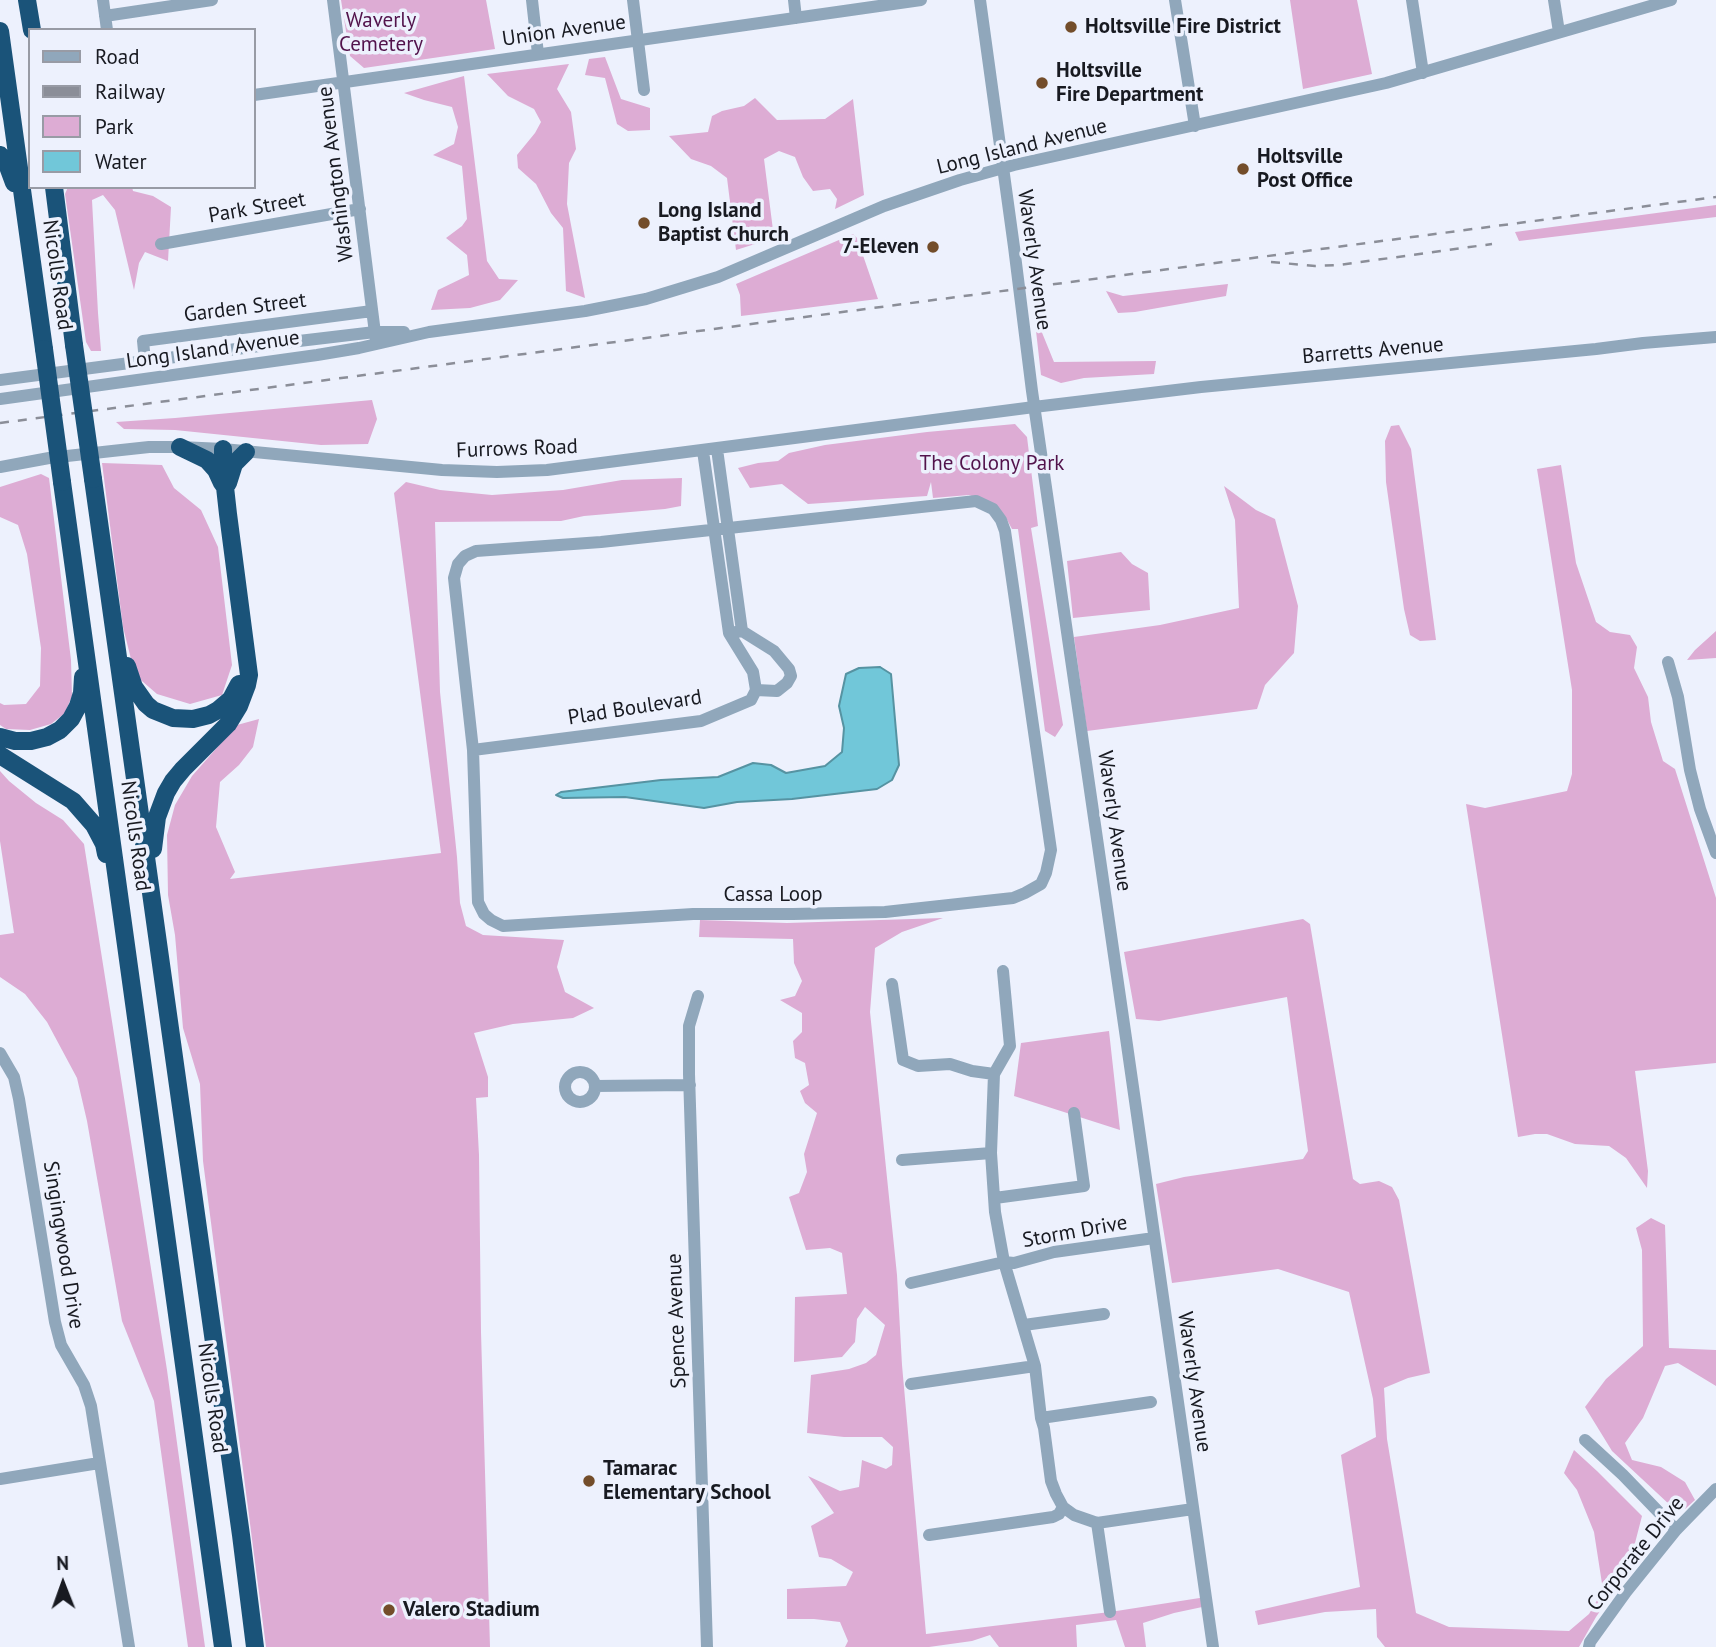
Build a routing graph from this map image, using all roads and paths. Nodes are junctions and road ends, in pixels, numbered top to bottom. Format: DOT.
graph roads {
  1 [pos="27,0"];
  2 [pos="34,0"];
  3 [pos="103,0"];
  4 [pos="212,0"];
  5 [pos="333,0"];
  6 [pos="532,0"];
  7 [pos="633,0"];
  8 [pos="794,0"];
  9 [pos="921,0"];
  10 [pos="980,0"];
  11 [pos="1175,0"];
  12 [pos="1412,0"];
  13 [pos="1554,0"];
  14 [pos="1671,0"];
  15 [pos="796,18"];
  16 [pos="106,23"];
  17 [pos="32,28"];
  18 [pos="38,28"];
  19 [pos="0,32"];
  20 [pos="1559,32"];
  21 [pos="638,40"];
  22 [pos="538,54"];
  23 [pos="1423,73"];
  24 [pos="344,81"];
  25 [pos="644,90"];
  26 [pos="256,94"];
  27 [pos="1195,126"];
  28 [pos="0,155"];
  29 [pos="1003,168"];
  30 [pos="54,189"];
  31 [pos="60,189"];
  32 [pos="360,209"];
  33 [pos="63,244"];
  34 [pos="161,244"];
  35 [pos="31,253"];
  36 [pos="372,311"];
  37 [pos="1716,337"];
  38 [pos="376,338"];
  39 [pos="145,361"];
  40 [pos="0,380"];
  41 [pos="0,399"];
  42 [pos="1034,407"];
  43 [pos="180,447"];
  44 [pos="223,449"];
  45 [pos="717,449"];
  46 [pos="703,451"];
  47 [pos="246,452"];
  48 [pos="0,467"];
  49 [pos="225,490"];
  50 [pos="728,528"];
  51 [pos="714,529"];
  52 [pos="111,611"];
  53 [pos="81,614"];
  54 [pos="735,632"];
  55 [pos="246,654"];
  56 [pos="1668,662"];
  57 [pos="756,690"];
  58 [pos="0,737"];
  59 [pos="473,750"];
  60 [pos="0,755"];
  61 [pos="1716,853"];
  62 [pos="157,933"];
  63 [pos="128,951"];
  64 [pos="1003,971"];
  65 [pos="892,984"];
  66 [pos="698,996"];
  67 [pos="0,1053"];
  68 [pos="994,1074"];
  69 [pos="690,1085"];
  70 [pos="595,1086"];
  71 [pos="1073,1113"];
  72 [pos="991,1153"];
  73 [pos="902,1160"];
  74 [pos="995,1198"];
  75 [pos="1154,1238"];
  76 [pos="1004,1262"];
  77 [pos="911,1283"];
  78 [pos="1104,1314"];
  79 [pos="1024,1325"];
  80 [pos="1035,1366"];
  81 [pos="911,1384"];
  82 [pos="1151,1402"];
  83 [pos="1041,1418"];
  84 [pos="1585,1440"];
  85 [pos="99,1463"];
  86 [pos="0,1479"];
  87 [pos="1716,1489"];
  88 [pos="1063,1507"];
  89 [pos="1193,1509"];
  90 [pos="1097,1523"];
  91 [pos="1676,1530"];
  92 [pos="929,1535"];
  93 [pos="1110,1612"];
  94 [pos="129,1647"];
  95 [pos="223,1647"];
  96 [pos="255,1647"];
  97 [pos="707,1647"];
  98 [pos="1213,1647"];
  99 [pos="1589,1647"];
  1 -- 17 [label="highway"];
  2 -- 18 [label="highway"];
  3 -- 16 [label="street"];
  4 -- 16 [label="street"];
  5 -- 24 [label="street, Washington Avenue"];
  6 -- 22 [label="street"];
  7 -- 21 [label="street"];
  8 -- 15 [label="street"];
  9 -- 15 [label="street, Union Avenue"];
  10 -- 29 [label="street, Waverly Avenue"];
  11 -- 27 [label="street"];
  12 -- 23 [label="street"];
  13 -- 20 [label="street"];
  14 -- 20 [label="street, Long Island Avenue"];
  15 -- 21 [label="street, Union Avenue"];
  19 -- 35 [label="highway, Nicolls Road"];
  20 -- 23 [label="street, Long Island Avenue"];
  21 -- 22 [label="street, Union Avenue"];
  21 -- 25 [label="street"];
  22 -- 24 [label="street, Union Avenue"];
  23 -- 27 [label="street, Long Island Avenue"];
  24 -- 26 [label="street, Union Avenue"];
  24 -- 32 [label="street, Washington Avenue"];
  27 -- 29 [label="street, Long Island Avenue"];
  28 -- 35 [label="highway"];
  29 -- 38 [label="street, Long Island Avenue"];
  29 -- 42 [label="street, Waverly Avenue"];
  30 -- 33 [label="highway, Nicolls Road"];
  31 -- 33 [label="highway"];
  32 -- 34 [label="street, Park Street"];
  32 -- 36 [label="street, Washington Avenue"];
  33 -- 52 [label="highway, Nicolls Road, bridge"];
  35 -- 53 [label="highway, Nicolls Road, bridge"];
  36 -- 38 [label="street, Washington Avenue"];
  36 -- 39 [label="street, Garden Street"];
  37 -- 42 [label="street, Barretts Avenue"];
  38 -- 39 [label="street, Long Island Avenue"];
  38 -- 41 [label="street, Long Island Avenue"];
  39 -- 40 [label="street, Long Island Avenue"];
  42 -- 45 [label="street, Furrows Road"];
  42 -- 75 [label="street, Waverly Avenue"];
  43 -- 44 [label="street, Furrows Road"];
  43 -- 48 [label="street, Furrows Road"];
  43 -- 49 [label="highway"];
  44 -- 47 [label="street, Furrows Road"];
  44 -- 49 [label="highway"];
  45 -- 46 [label="street, Furrows Road"];
  45 -- 50 [label="street"];
  46 -- 47 [label="street, Furrows Road"];
  46 -- 51 [label="street"];
  47 -- 49 [label="highway"];
  49 -- 55 [label="highway"];
  50 -- 51 [label="street, Cassa Loop"];
  50 -- 54 [label="street"];
  50 -- 59 [label="street, Cassa Loop"];
  51 -- 54 [label="street"];
  51 -- 59 [label="street, Cassa Loop"];
  52 -- 55 [label="highway"];
  52 -- 62 [label="highway, Nicolls Road"];
  53 -- 58 [label="highway"];
  53 -- 63 [label="highway, Nicolls Road"];
  54 -- 57 [label="street"];
  54 -- 57 [label="street"];
  55 -- 62 [label="highway"];
  56 -- 61 [label="street"];
  57 -- 59 [label="street, Plad Boulevard"];
  60 -- 63 [label="highway"];
  62 -- 96 [label="highway, Nicolls Road"];
  63 -- 95 [label="highway, Nicolls Road"];
  64 -- 68 [label="street, Storm Drive"];
  65 -- 68 [label="street"];
  66 -- 69 [label="street, Spence Avenue"];
  67 -- 85 [label="street, Singingwood Drive"];
  68 -- 72 [label="street, Storm Drive"];
  69 -- 70 [label="street"];
  69 -- 97 [label="street, Spence Avenue"];
  71 -- 74 [label="street, Storm Drive"];
  72 -- 73 [label="street"];
  72 -- 74 [label="street, Storm Drive"];
  74 -- 76 [label="street, Storm Drive"];
  75 -- 76 [label="street, Storm Drive"];
  75 -- 89 [label="street, Waverly Avenue"];
  76 -- 77 [label="street, Storm Drive"];
  76 -- 79 [label="street, Storm Drive"];
  78 -- 79 [label="street"];
  79 -- 80 [label="street, Storm Drive"];
  80 -- 81 [label="street"];
  80 -- 83 [label="street, Storm Drive"];
  82 -- 83 [label="street"];
  83 -- 88 [label="street, Storm Drive"];
  84 -- 91 [label="street"];
  85 -- 86 [label="street"];
  85 -- 94 [label="street, Singingwood Drive"];
  87 -- 91 [label="street, Corporate Drive"];
  88 -- 90 [label="street"];
  88 -- 92 [label="street"];
  89 -- 90 [label="street"];
  89 -- 98 [label="street, Waverly Avenue"];
  90 -- 93 [label="street"];
  91 -- 99 [label="street, Corporate Drive"];
}
